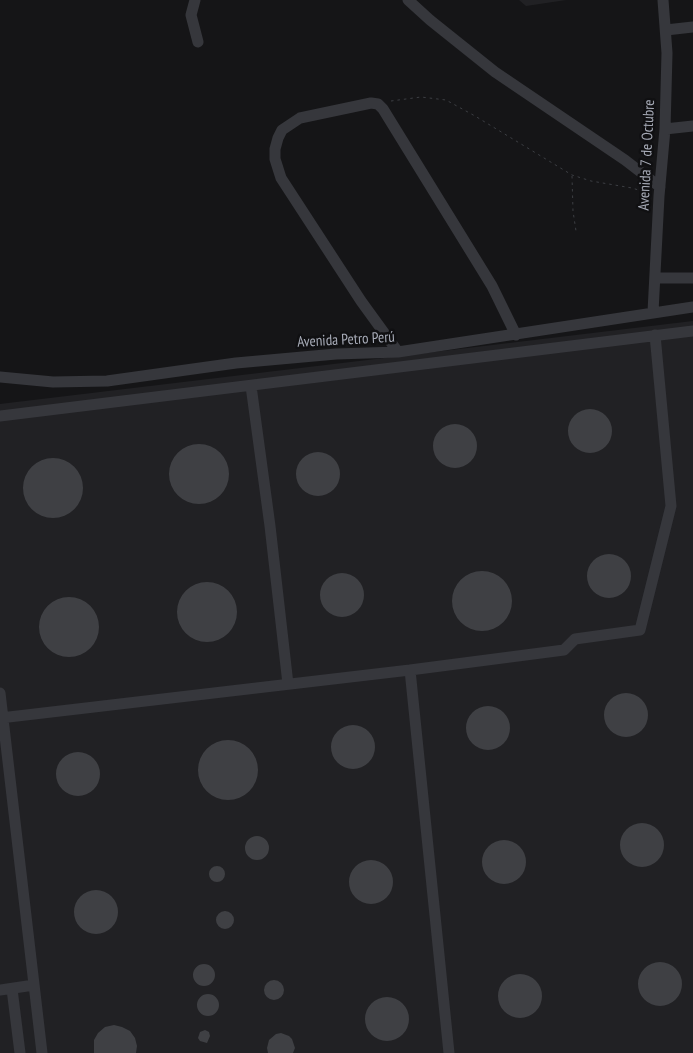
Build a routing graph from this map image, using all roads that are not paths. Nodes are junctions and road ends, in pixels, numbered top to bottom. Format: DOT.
graph roads {
  1 [pos="195,0"];
  2 [pos="408,0"];
  3 [pos="663,0"];
  4 [pos="693,28"];
  5 [pos="666,30"];
  6 [pos="198,42"];
  7 [pos="693,126"];
  8 [pos="665,130"];
  9 [pos="660,192"];
  10 [pos="655,278"];
  11 [pos="693,278"];
  12 [pos="693,307"];
  13 [pos="653,312"];
  14 [pos="693,331"];
  15 [pos="516,335"];
  16 [pos="655,336"];
  17 [pos="398,352"];
  18 [pos="0,377"];
  19 [pos="252,386"];
  20 [pos="0,416"];
  21 [pos="410,670"];
  22 [pos="288,684"];
  23 [pos="0,693"];
  24 [pos="2,718"];
  25 [pos="34,986"];
  26 [pos="6,989"];
  27 [pos="20,1053"];
  28 [pos="42,1053"];
  29 [pos="449,1053"];
  1 -- 6 [label="street"];
  2 -- 9 [label="street"];
  3 -- 5 [label="street, Avenida 7 de Octubre"];
  4 -- 5 [label="street"];
  5 -- 8 [label="street, Avenida 7 de Octubre"];
  7 -- 8 [label="street"];
  8 -- 9 [label="street, Avenida 7 de Octubre"];
  9 -- 10 [label="street, Avenida 7 de Octubre"];
  10 -- 11 [label="street"];
  10 -- 13 [label="street, Avenida 7 de Octubre"];
  12 -- 13 [label="street, Avenida Petro Perú"];
  13 -- 15 [label="street, Avenida Petro Perú"];
  14 -- 16 [label="street"];
  15 -- 17 [label="street, Avenida Petro Perú"];
  15 -- 17 [label="street"];
  16 -- 19 [label="street"];
  16 -- 21 [label="street"];
  17 -- 18 [label="street, Avenida Petro Perú"];
  19 -- 20 [label="street"];
  19 -- 22 [label="street"];
  21 -- 22 [label="street"];
  21 -- 29 [label="street"];
  22 -- 24 [label="street"];
  23 -- 24 [label="street"];
  24 -- 25 [label="street"];
  25 -- 26 [label="street"];
  25 -- 28 [label="street"];
  26 -- 27 [label="street"];
}
